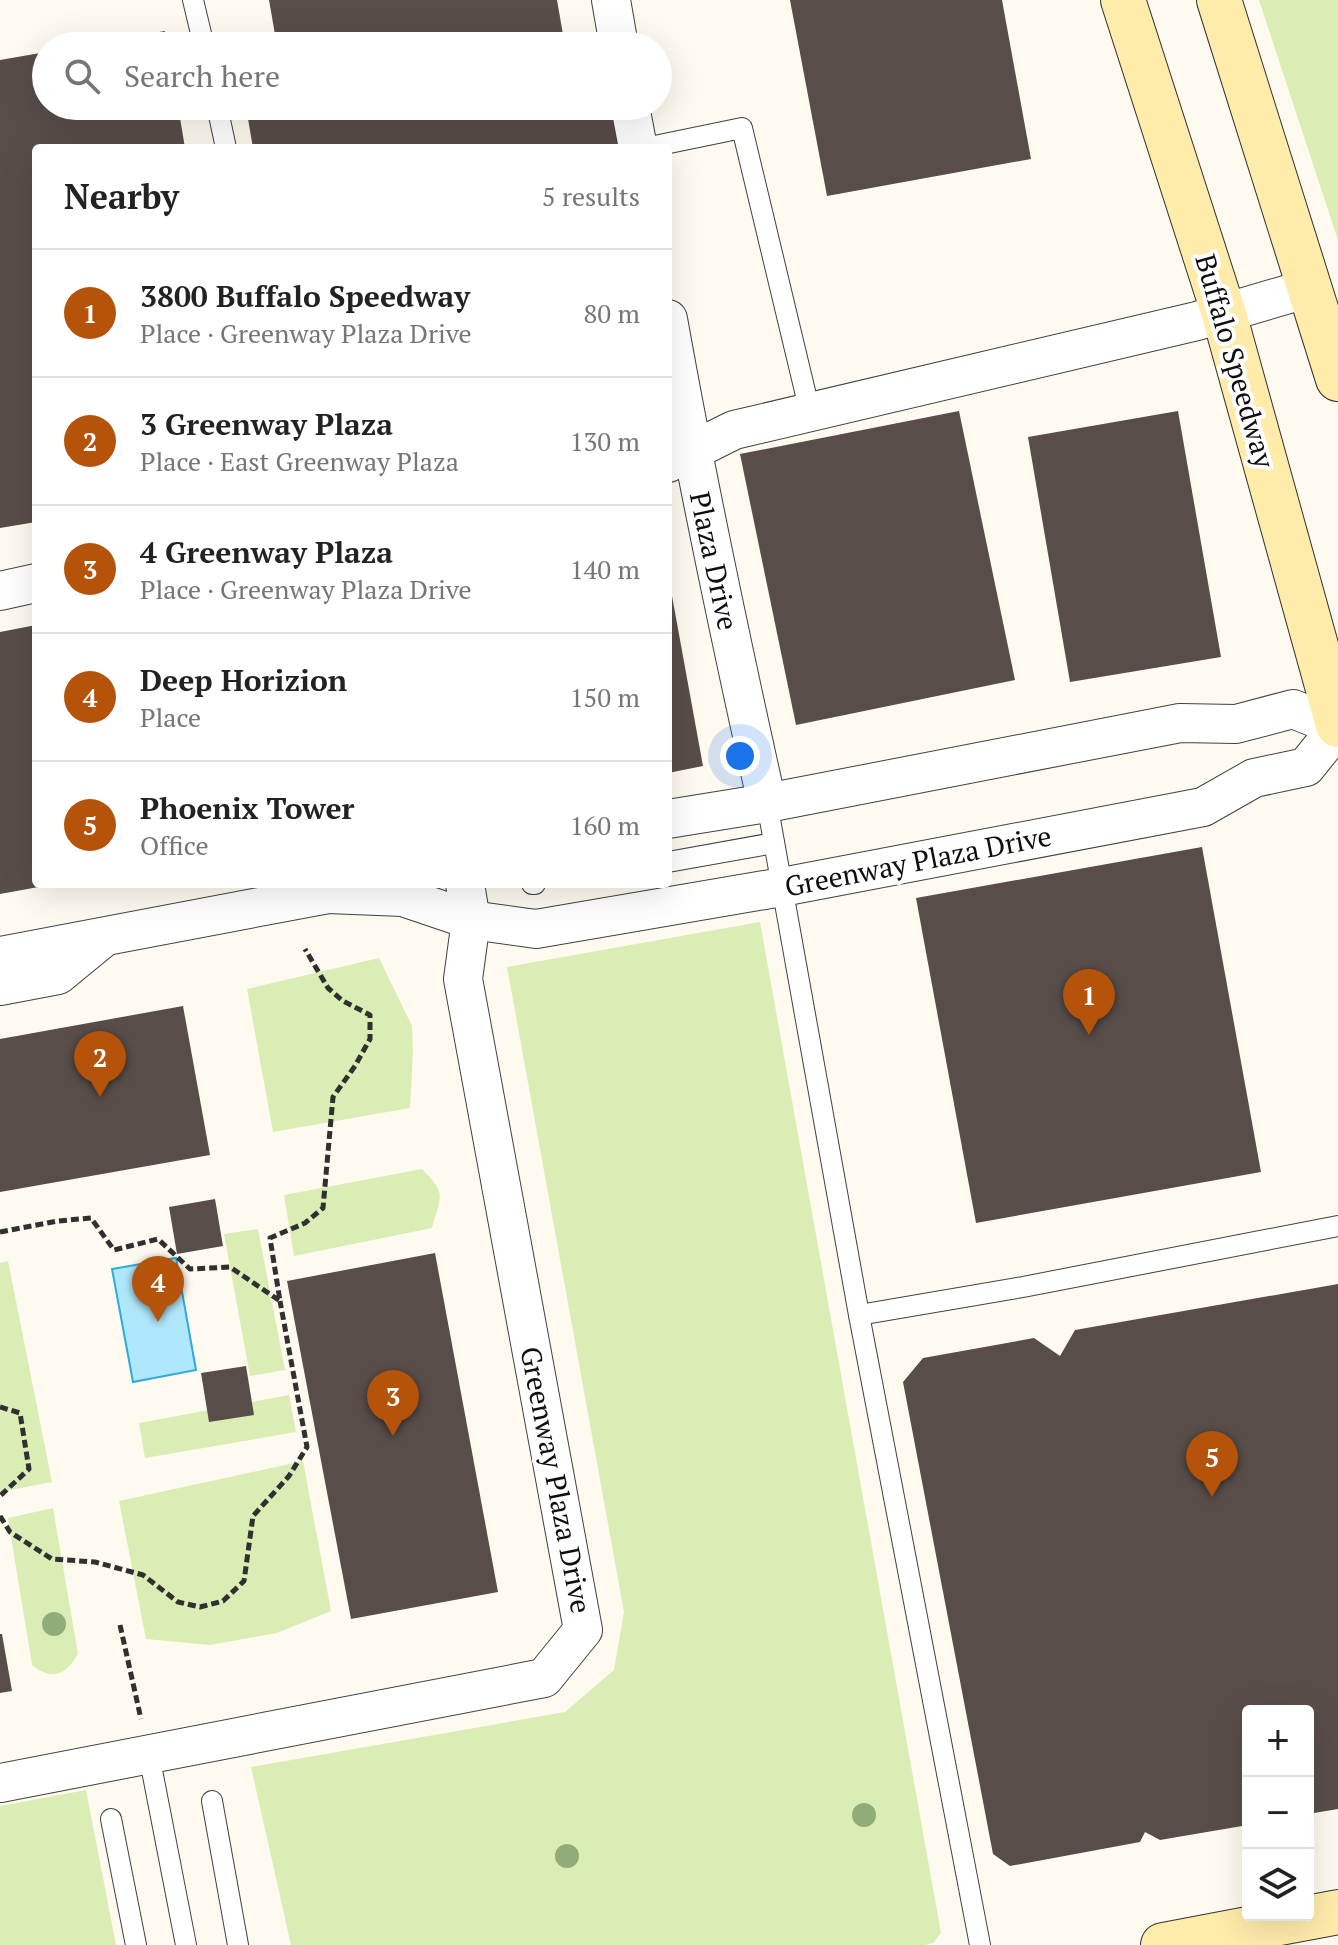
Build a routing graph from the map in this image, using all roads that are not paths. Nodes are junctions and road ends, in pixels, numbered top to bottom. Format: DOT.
graph roads {
  1 [pos="193,0"];
  2 [pos="611,0"];
  3 [pos="1123,0"];
  4 [pos="1219,0"];
  5 [pos="201,32"];
  6 [pos="617,32"];
  7 [pos="220,120"];
  8 [pos="633,120"];
  9 [pos="225,144"];
  10 [pos="637,144"];
  11 [pos="664,144"];
  12 [pos="1309,288"];
  13 [pos="1224,314"];
  14 [pos="672,365"];
  15 [pos="1338,379"];
  16 [pos="810,412"];
  17 [pos="680,458"];
  18 [pos="32,584"];
  19 [pos="0,591"];
  20 [pos="1338,727"];
  21 [pos="767,803"];
  22 [pos="672,818"];
  23 [pos="774,843"];
  24 [pos="672,861"];
  25 [pos="782,887"];
  26 [pos="340,889"];
  27 [pos="468,902"];
  28 [pos="105,937"];
  29 [pos="0,956"];
  30 [pos="0,986"];
  31 [pos="1338,1226"];
  32 [pos="859,1315"];
  33 [pos="149,1755"];
  34 [pos="0,1783"];
  35 [pos="212,1801"];
  36 [pos="111,1819"];
  37 [pos="1338,1912"];
  38 [pos="136,1945"];
  39 [pos="186,1945"];
  40 [pos="238,1945"];
  41 [pos="980,1945"];
  42 [pos="1163,1945"];
  1 -- 5 [label="lane"];
  2 -- 6 [label="street"];
  3 -- 13 [label="main road, Buffalo Speedway"];
  4 -- 12 [label="main road"];
  7 -- 9 [label="lane"];
  8 -- 10 [label="street"];
  11 -- 16 [label="lane"];
  12 -- 13 [label="street"];
  12 -- 15 [label="main road"];
  13 -- 16 [label="street"];
  13 -- 20 [label="main road, Buffalo Speedway"];
  14 -- 17 [label="street, Plaza Drive"];
  16 -- 17 [label="street"];
  17 -- 21 [label="street, Plaza Drive"];
  18 -- 19 [label="street"];
  20 -- 21 [label="street"];
  20 -- 25 [label="street, Greenway Plaza Drive"];
  21 -- 22 [label="street"];
  21 -- 23 [label="lane"];
  23 -- 24 [label="lane"];
  23 -- 25 [label="lane"];
  25 -- 27 [label="street, Greenway Plaza Drive"];
  25 -- 32 [label="lane"];
  26 -- 27 [label="street, Greenway Plaza Drive"];
  26 -- 28 [label="street, Greenway Plaza Drive"];
  27 -- 33 [label="street, Greenway Plaza Drive"];
  28 -- 29 [label="street, Greenway Plaza Drive"];
  28 -- 30 [label="street"];
  31 -- 32 [label="lane"];
  32 -- 41 [label="lane"];
  33 -- 34 [label="street, Greenway Plaza Drive"];
  33 -- 39 [label="lane"];
  35 -- 40 [label="lane"];
  36 -- 38 [label="lane"];
  37 -- 42 [label="main road"];
}
